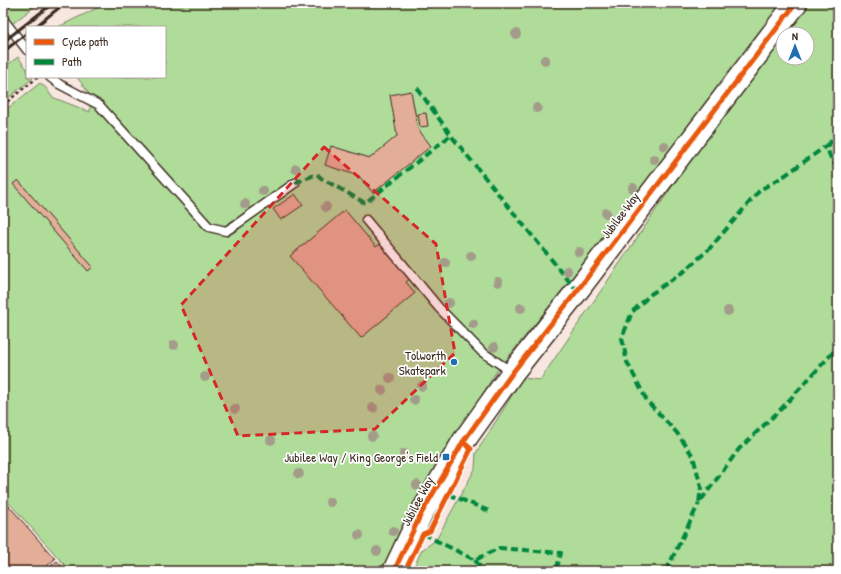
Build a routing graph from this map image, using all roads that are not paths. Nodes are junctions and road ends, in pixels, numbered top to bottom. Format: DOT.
graph roads {
  1 [pos="796,3"];
  2 [pos="3,19"];
  3 [pos="26,49"];
  4 [pos="51,78"];
  5 [pos="295,183"];
  6 [pos="366,220"];
  7 [pos="513,372"];
  8 [pos="394,571"];
  1 -- 7 [label="street, Jubilee Way"];
  2 -- 3 [label="lane"];
  4 -- 5 [label="lane"];
  6 -- 7 [label="lane"];
  7 -- 8 [label="street, Jubilee Way"];
}
